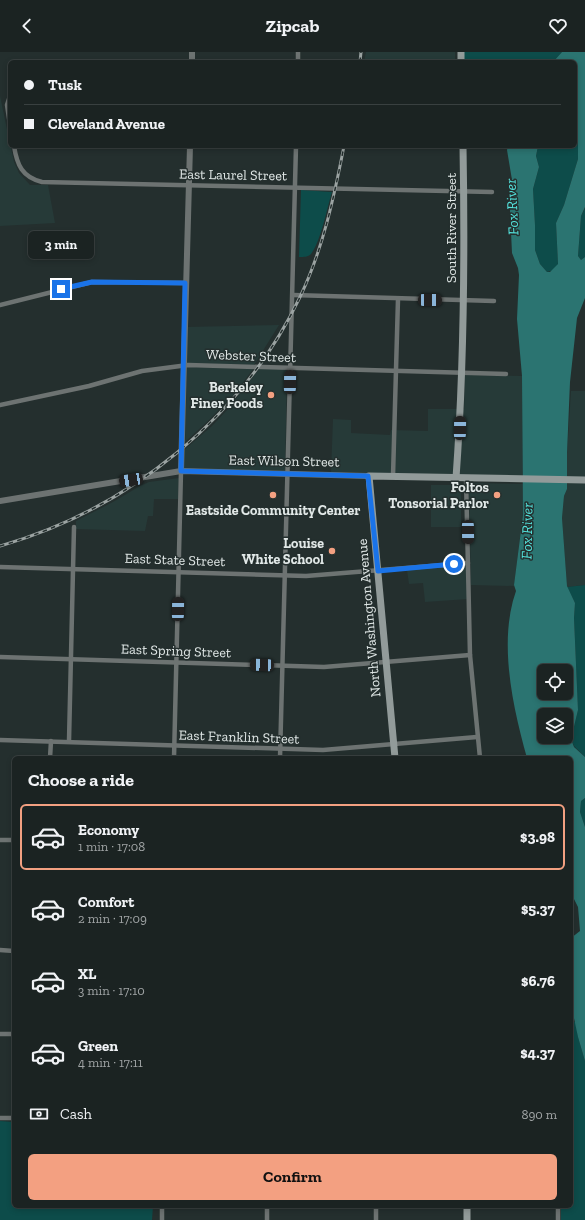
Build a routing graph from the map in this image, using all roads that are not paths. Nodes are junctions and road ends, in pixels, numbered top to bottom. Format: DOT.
graph roads {
  1 [pos="8,100"];
  2 [pos="8,115"];
  3 [pos="14,148"];
  4 [pos="190,148"];
  5 [pos="296,148"];
  6 [pos="463,148"];
  7 [pos="189,185"];
  8 [pos="295,187"];
  9 [pos="464,191"];
  10 [pos="492,192"];
  11 [pos="185,283"];
  12 [pos="293,296"];
  13 [pos="398,299"];
  14 [pos="464,300"];
  15 [pos="494,301"];
  16 [pos="0,305"];
  17 [pos="183,365"];
  18 [pos="291,368"];
  19 [pos="396,371"];
  20 [pos="462,373"];
  21 [pos="506,374"];
  22 [pos="0,405"];
  23 [pos="181,471"];
  24 [pos="288,474"];
  25 [pos="368,476"];
  26 [pos="394,476"];
  27 [pos="456,478"];
  28 [pos="466,478"];
  29 [pos="585,480"];
  30 [pos="0,501"];
  31 [pos="74,527"];
  32 [pos="468,563"];
  33 [pos="0,567"];
  34 [pos="73,568"];
  35 [pos="179,571"];
  36 [pos="378,571"];
  37 [pos="285,575"];
  38 [pos="470,655"];
  39 [pos="0,658"];
  40 [pos="71,659"];
  41 [pos="176,662"];
  42 [pos="386,662"];
  43 [pos="282,665"];
  44 [pos="477,737"];
  45 [pos="0,740"];
  46 [pos="51,741"];
  47 [pos="69,741"];
  48 [pos="394,744"];
  49 [pos="174,746"];
  50 [pos="280,749"];
  51 [pos="50,756"];
  52 [pos="174,756"];
  53 [pos="280,756"];
  54 [pos="395,756"];
  55 [pos="480,756"];
  56 [pos="0,840"];
  57 [pos="12,840"];
  58 [pos="0,950"];
  59 [pos="12,951"];
  60 [pos="0,1034"];
  61 [pos="12,1034"];
  62 [pos="0,1118"];
  63 [pos="12,1118"];
  64 [pos="162,1208"];
  65 [pos="267,1208"];
  66 [pos="376,1208"];
  67 [pos="467,1208"];
  68 [pos="558,1208"];
  69 [pos="162,1220"];
  70 [pos="267,1220"];
  71 [pos="376,1220"];
  72 [pos="467,1220"];
  73 [pos="558,1220"];
  1 -- 2 [label="street"];
  3 -- 7 [label="street, East Laurel Street"];
  4 -- 7 [label="street"];
  5 -- 8 [label="street"];
  6 -- 9 [label="main road, South River Street"];
  7 -- 8 [label="street, East Laurel Street"];
  7 -- 11 [label="street"];
  8 -- 9 [label="street, East Laurel Street"];
  8 -- 12 [label="street"];
  9 -- 10 [label="street, East Laurel Street"];
  9 -- 14 [label="main road, South River Street"];
  11 -- 16 [label="street"];
  11 -- 17 [label="street"];
  12 -- 13 [label="street"];
  12 -- 18 [label="street"];
  13 -- 14 [label="street"];
  13 -- 19 [label="street"];
  14 -- 15 [label="street"];
  14 -- 20 [label="main road, South River Street"];
  17 -- 18 [label="street, Webster Street"];
  17 -- 22 [label="street, Webster Street"];
  17 -- 23 [label="street"];
  18 -- 19 [label="street, Webster Street"];
  18 -- 24 [label="street"];
  19 -- 20 [label="street, Webster Street"];
  19 -- 26 [label="street"];
  20 -- 21 [label="street, Webster Street"];
  20 -- 27 [label="main road, South River Street"];
  23 -- 24 [label="street, East Wilson Street"];
  23 -- 30 [label="street, East Wilson Street"];
  23 -- 35 [label="street"];
  24 -- 25 [label="street, East Wilson Street"];
  24 -- 37 [label="street"];
  25 -- 26 [label="main road, East Wilson Street"];
  25 -- 36 [label="main road, North Washington Avenue"];
  26 -- 27 [label="main road, East Wilson Street"];
  27 -- 28 [label="main road, East Wilson Street"];
  28 -- 29 [label="main road, East Wilson Street"];
  28 -- 32 [label="street"];
  31 -- 34 [label="street"];
  32 -- 36 [label="street, East State Street"];
  32 -- 38 [label="street"];
  33 -- 34 [label="street, East State Street"];
  34 -- 35 [label="street, East State Street"];
  34 -- 40 [label="street"];
  35 -- 37 [label="street, East State Street"];
  35 -- 41 [label="street"];
  36 -- 37 [label="street, East State Street"];
  36 -- 42 [label="main road, North Washington Avenue"];
  37 -- 43 [label="street"];
  38 -- 42 [label="street, East Spring Street"];
  38 -- 44 [label="street"];
  39 -- 40 [label="street, East Spring Street"];
  40 -- 41 [label="street, East Spring Street"];
  40 -- 47 [label="street"];
  41 -- 43 [label="street, East Spring Street"];
  41 -- 49 [label="street"];
  42 -- 43 [label="street, East Spring Street"];
  42 -- 48 [label="main road, North Washington Avenue"];
  43 -- 50 [label="street"];
  44 -- 48 [label="street, East Franklin Street"];
  44 -- 55 [label="street"];
  45 -- 46 [label="street, East Franklin Street"];
  46 -- 47 [label="street, East Franklin Street"];
  46 -- 51 [label="street"];
  47 -- 49 [label="street, East Franklin Street"];
  48 -- 50 [label="street, East Franklin Street"];
  48 -- 54 [label="main road, North Washington Avenue"];
  49 -- 50 [label="street, East Franklin Street"];
  49 -- 52 [label="street"];
  50 -- 53 [label="street"];
  56 -- 57 [label="street"];
  58 -- 59 [label="street"];
  60 -- 61 [label="street"];
  62 -- 63 [label="street"];
  64 -- 69 [label="street"];
  65 -- 70 [label="street"];
  66 -- 71 [label="street"];
  67 -- 72 [label="main road"];
  68 -- 73 [label="street"];
}
